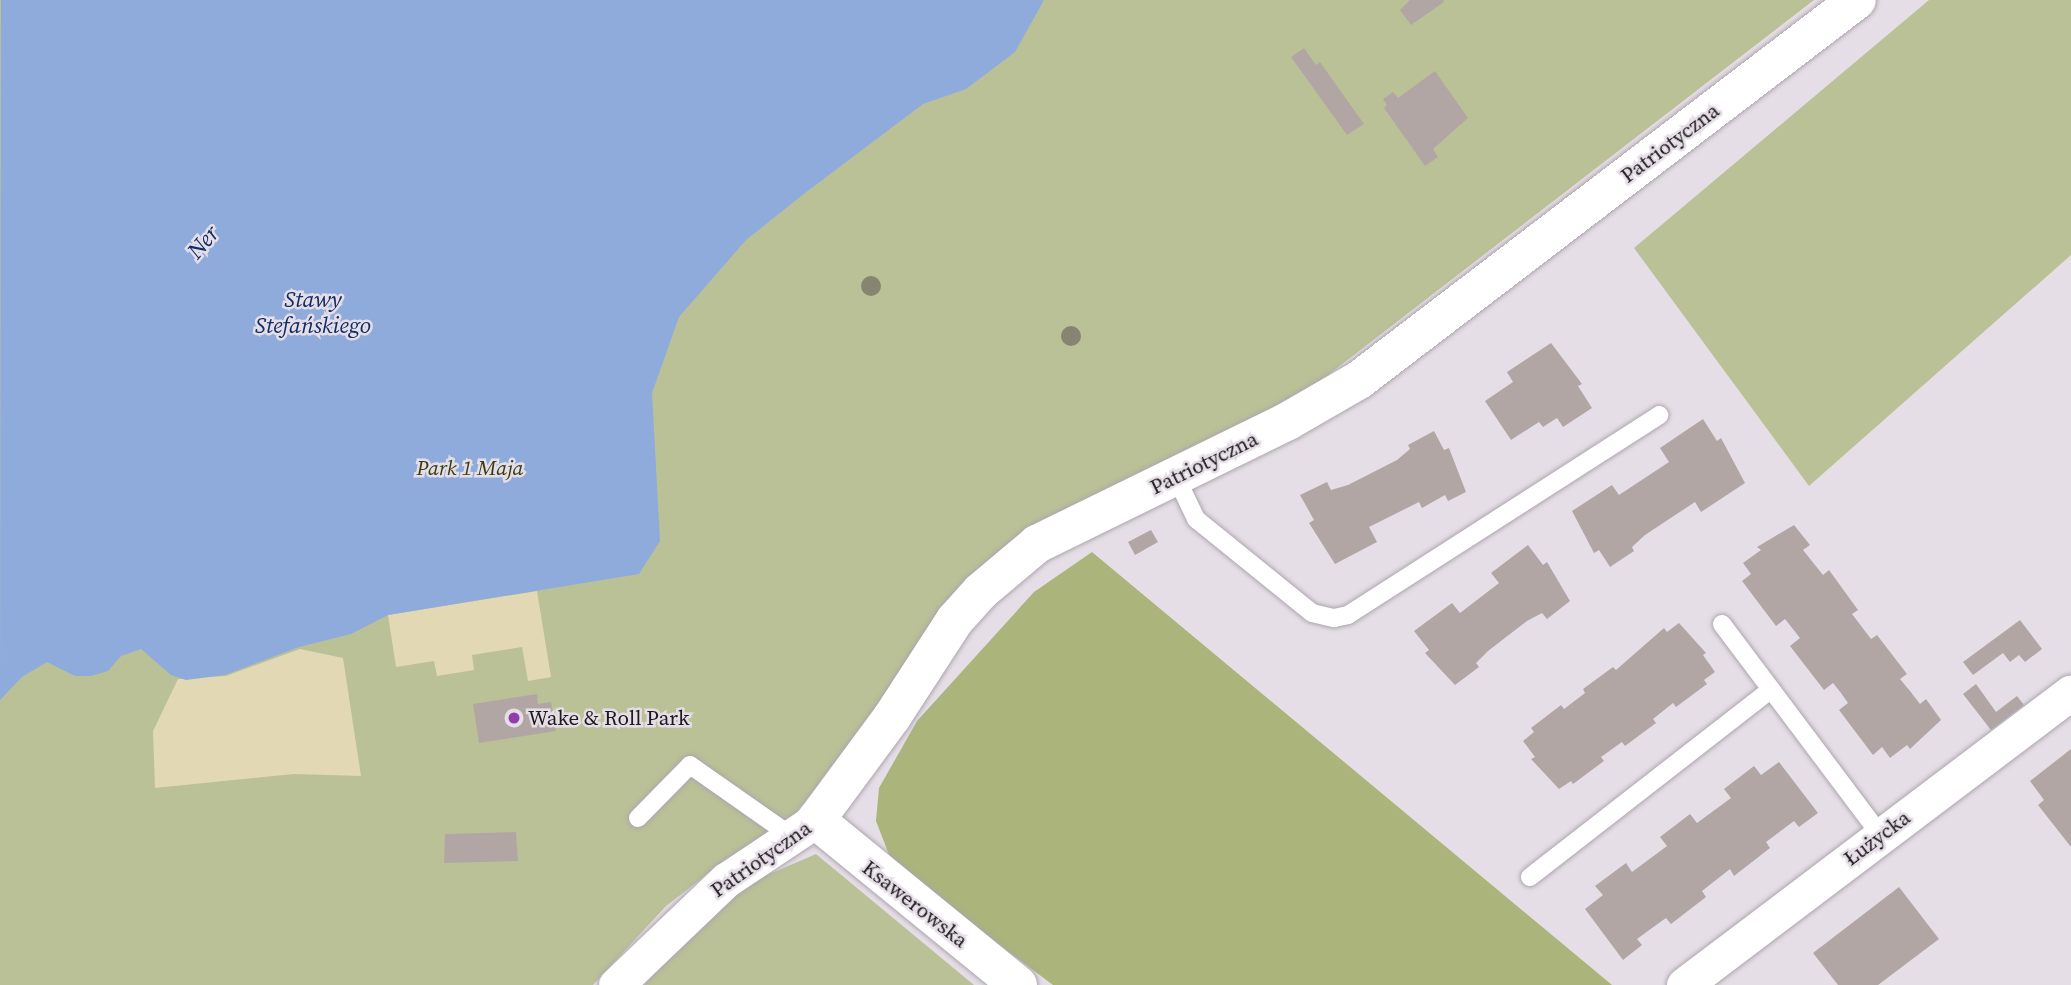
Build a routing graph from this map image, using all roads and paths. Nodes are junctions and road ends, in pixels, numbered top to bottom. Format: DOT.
graph roads {
  1 [pos="1857,0"];
  2 [pos="1659,415"];
  3 [pos="1175,477"];
  4 [pos="1722,624"];
  5 [pos="1770,690"];
  6 [pos="2071,692"];
  7 [pos="638,818"];
  8 [pos="804,829"];
  9 [pos="1881,836"];
  10 [pos="1530,877"];
  11 [pos="616,985"];
  12 [pos="1017,985"];
  13 [pos="1684,985"];
  1 -- 3 [label="street, Patriotyczna"];
  2 -- 3 [label="lane"];
  3 -- 8 [label="street, Patriotyczna"];
  4 -- 5 [label="lane"];
  5 -- 9 [label="lane"];
  5 -- 10 [label="lane"];
  6 -- 9 [label="street, Łużycka"];
  7 -- 8 [label="lane"];
  8 -- 11 [label="street, Patriotyczna"];
  8 -- 12 [label="street, Ksawerowska"];
  9 -- 13 [label="street, Łużycka"];
}
